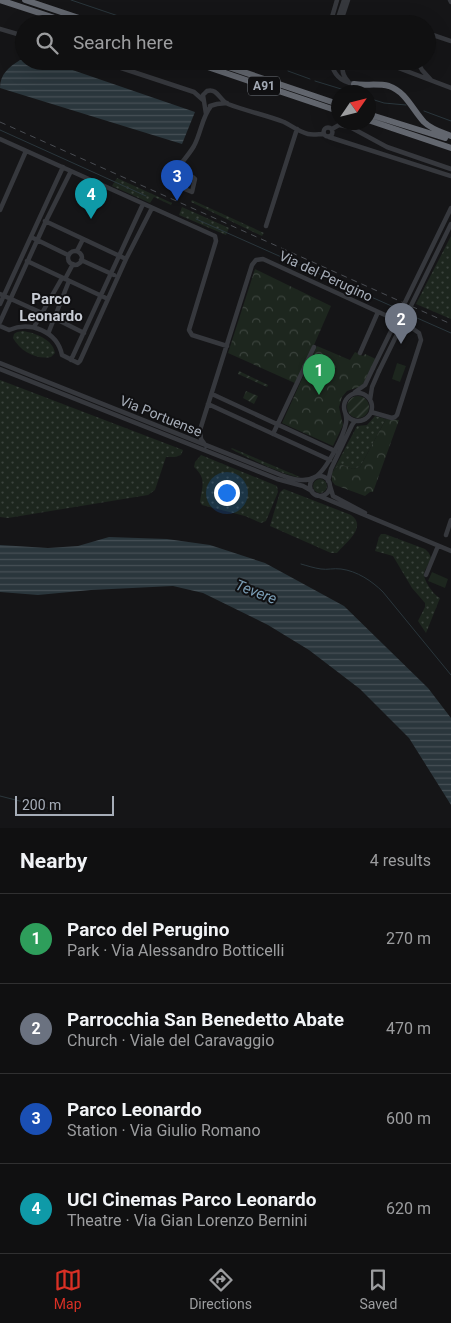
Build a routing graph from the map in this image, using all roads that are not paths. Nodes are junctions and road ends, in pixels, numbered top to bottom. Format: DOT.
graph roads {
  1 [pos="0,0"];
  2 [pos="25,0"];
  3 [pos="338,0"];
  4 [pos="344,0"];
  5 [pos="348,0"];
  6 [pos="46,15"];
  7 [pos="70,15"];
  8 [pos="333,15"];
  9 [pos="339,15"];
  10 [pos="343,15"];
  11 [pos="0,29"];
  12 [pos="15,33"];
  13 [pos="436,36"];
  14 [pos="451,41"];
  15 [pos="127,70"];
  16 [pos="217,70"];
  17 [pos="238,70"];
  18 [pos="334,70"];
  19 [pos="342,70"];
  20 [pos="403,70"];
  21 [pos="422,70"];
  22 [pos="432,81"];
  23 [pos="354,84"];
  24 [pos="451,88"];
  25 [pos="207,91"];
  26 [pos="194,92"];
  27 [pos="219,96"];
  28 [pos="204,102"];
  29 [pos="331,102"];
  30 [pos="227,103"];
  31 [pos="214,105"];
  32 [pos="331,108"];
  33 [pos="206,114"];
  34 [pos="376,116"];
  35 [pos="376,123"];
  36 [pos="297,129"];
  37 [pos="331,129"];
  38 [pos="332,130"];
  39 [pos="356,130"];
  40 [pos="324,134"];
  41 [pos="329,137"];
  42 [pos="451,138"];
  43 [pos="0,139"];
  44 [pos="451,148"];
  45 [pos="26,151"];
  46 [pos="182,162"];
  47 [pos="63,167"];
  48 [pos="451,169"];
  49 [pos="71,171"];
  50 [pos="174,171"];
  51 [pos="185,172"];
  52 [pos="451,176"];
  53 [pos="143,204"];
  54 [pos="152,208"];
  55 [pos="451,208"];
  56 [pos="0,210"];
  57 [pos="40,218"];
  58 [pos="46,221"];
  59 [pos="451,224"];
  60 [pos="266,226"];
  61 [pos="451,230"];
  62 [pos="31,237"];
  63 [pos="84,239"];
  64 [pos="444,239"];
  65 [pos="37,241"];
  66 [pos="77,251"];
  67 [pos="68,255"];
  68 [pos="120,256"];
  69 [pos="21,258"];
  70 [pos="126,259"];
  71 [pos="81,260"];
  72 [pos="28,262"];
  73 [pos="72,264"];
  74 [pos="112,274"];
  75 [pos="118,277"];
  76 [pos="65,279"];
  77 [pos="2,295"];
  78 [pos="101,296"];
  79 [pos="11,299"];
  80 [pos="108,300"];
  81 [pos="0,304"];
  82 [pos="378,312"];
  83 [pos="42,313"];
  84 [pos="54,318"];
  85 [pos="0,324"];
  86 [pos="34,327"];
  87 [pos="84,333"];
  88 [pos="48,334"];
  89 [pos="227,346"];
  90 [pos="314,346"];
  91 [pos="360,353"];
  92 [pos="71,360"];
  93 [pos="0,363"];
  94 [pos="0,369"];
  95 [pos="212,394"];
  96 [pos="351,394"];
  97 [pos="370,401"];
  98 [pos="208,404"];
  99 [pos="237,406"];
  100 [pos="345,412"];
  101 [pos="371,412"];
  102 [pos="233,415"];
  103 [pos="358,421"];
  104 [pos="278,425"];
  105 [pos="199,432"];
  106 [pos="273,434"];
  107 [pos="187,439"];
  108 [pos="206,446"];
  109 [pos="335,451"];
  110 [pos="330,460"];
  111 [pos="315,477"];
  112 [pos="329,484"];
  113 [pos="312,491"];
  114 [pos="317,495"];
  115 [pos="451,520"];
  116 [pos="379,521"];
  117 [pos="446,535"];
  118 [pos="438,546"];
  119 [pos="451,551"];
  120 [pos="426,575"];
  1 -- 6 [label="highway"];
  2 -- 7 [label="highway"];
  3 -- 8 [label="street"];
  4 -- 9 [label="street"];
  5 -- 10 [label="street"];
  11 -- 12 [label="street"];
  13 -- 14 [label="street"];
  15 -- 26 [label="street"];
  16 -- 32 [label="highway, A91"];
  17 -- 29 [label="highway, A91"];
  18 -- 23 [label="street"];
  19 -- 23 [label="street"];
  20 -- 22 [label="street"];
  21 -- 22 [label="street"];
  22 -- 24 [label="street"];
  23 -- 42 [label="highway"];
  25 -- 26 [label="street"];
  25 -- 27 [label="street"];
  25 -- 28 [label="street"];
  26 -- 28 [label="street"];
  27 -- 30 [label="street"];
  27 -- 31 [label="street"];
  28 -- 31 [label="street"];
  28 -- 33 [label="street"];
  30 -- 31 [label="street"];
  30 -- 36 [label="street"];
  31 -- 33 [label="street"];
  33 -- 46 [label="street"];
  34 -- 42 [label="highway"];
  35 -- 44 [label="highway"];
  36 -- 40 [label="street"];
  36 -- 60 [label="street"];
  37 -- 40 [label="street"];
  38 -- 41 [label="street"];
  39 -- 48 [label="street"];
  40 -- 41 [label="street"];
  41 -- 52 [label="street"];
  43 -- 45 [label="street"];
  45 -- 47 [label="street"];
  45 -- 56 [label="street"];
  46 -- 50 [label="street"];
  46 -- 51 [label="street"];
  47 -- 49 [label="street"];
  47 -- 57 [label="street"];
  49 -- 53 [label="street"];
  49 -- 58 [label="street"];
  50 -- 51 [label="street"];
  50 -- 51 [label="street"];
  53 -- 54 [label="street"];
  53 -- 68 [label="street"];
  54 -- 70 [label="street"];
  54 -- 89 [label="street"];
  55 -- 96 [label="street, bridge"];
  57 -- 58 [label="street"];
  57 -- 62 [label="street"];
  58 -- 63 [label="street"];
  58 -- 65 [label="street"];
  59 -- 64 [label="street, bridge"];
  61 -- 64 [label="street, bridge"];
  62 -- 65 [label="street"];
  62 -- 69 [label="street"];
  63 -- 66 [label="street"];
  63 -- 68 [label="street"];
  64 -- 97 [label="street, bridge"];
  65 -- 67 [label="street"];
  65 -- 72 [label="street"];
  66 -- 67 [label="street"];
  66 -- 71 [label="street"];
  67 -- 73 [label="street"];
  68 -- 70 [label="street"];
  68 -- 74 [label="street"];
  69 -- 72 [label="street"];
  69 -- 77 [label="street"];
  70 -- 75 [label="street"];
  71 -- 73 [label="street"];
  71 -- 74 [label="street"];
  72 -- 76 [label="street"];
  72 -- 79 [label="street"];
  73 -- 76 [label="street"];
  74 -- 75 [label="street"];
  74 -- 78 [label="street"];
  75 -- 80 [label="street"];
  76 -- 78 [label="street"];
  76 -- 83 [label="street"];
  76 -- 84 [label="street"];
  77 -- 79 [label="street"];
  77 -- 81 [label="street"];
  78 -- 80 [label="street"];
  78 -- 87 [label="street"];
  79 -- 83 [label="street"];
  79 -- 85 [label="street"];
  80 -- 92 [label="street"];
  82 -- 89 [label="street, Via del Perugino"];
  82 -- 91 [label="street"];
  82 -- 101 [label="street, Via del Perugino"];
  83 -- 86 [label="street"];
  84 -- 87 [label="street"];
  84 -- 88 [label="street"];
  85 -- 86 [label="street"];
  86 -- 88 [label="street"];
  87 -- 92 [label="street"];
  88 -- 92 [label="street"];
  89 -- 95 [label="street, Via del Perugino"];
  90 -- 104 [label="street"];
  93 -- 107 [label="street, Via Portuense"];
  94 -- 113 [label="street, Via Portuense"];
  95 -- 98 [label="street, Via del Perugino"];
  95 -- 99 [label="street"];
  96 -- 97 [label="street"];
  96 -- 100 [label="street"];
  97 -- 101 [label="street"];
  98 -- 102 [label="street"];
  98 -- 105 [label="street, Via del Perugino"];
  99 -- 102 [label="street"];
  99 -- 104 [label="street"];
  100 -- 103 [label="street"];
  100 -- 109 [label="street"];
  101 -- 103 [label="street"];
  102 -- 106 [label="street"];
  103 -- 112 [label="street"];
  104 -- 106 [label="street"];
  104 -- 109 [label="street"];
  105 -- 107 [label="street"];
  105 -- 108 [label="street"];
  106 -- 110 [label="street"];
  107 -- 108 [label="street, Via Portuense"];
  108 -- 111 [label="street, Via Portuense"];
  109 -- 110 [label="street"];
  110 -- 111 [label="street"];
  111 -- 112 [label="street"];
  111 -- 113 [label="street"];
  112 -- 114 [label="street"];
  112 -- 116 [label="street"];
  113 -- 114 [label="street"];
  114 -- 116 [label="street"];
  115 -- 117 [label="street"];
  116 -- 118 [label="street"];
  118 -- 119 [label="street"];
  118 -- 120 [label="street"];
}
